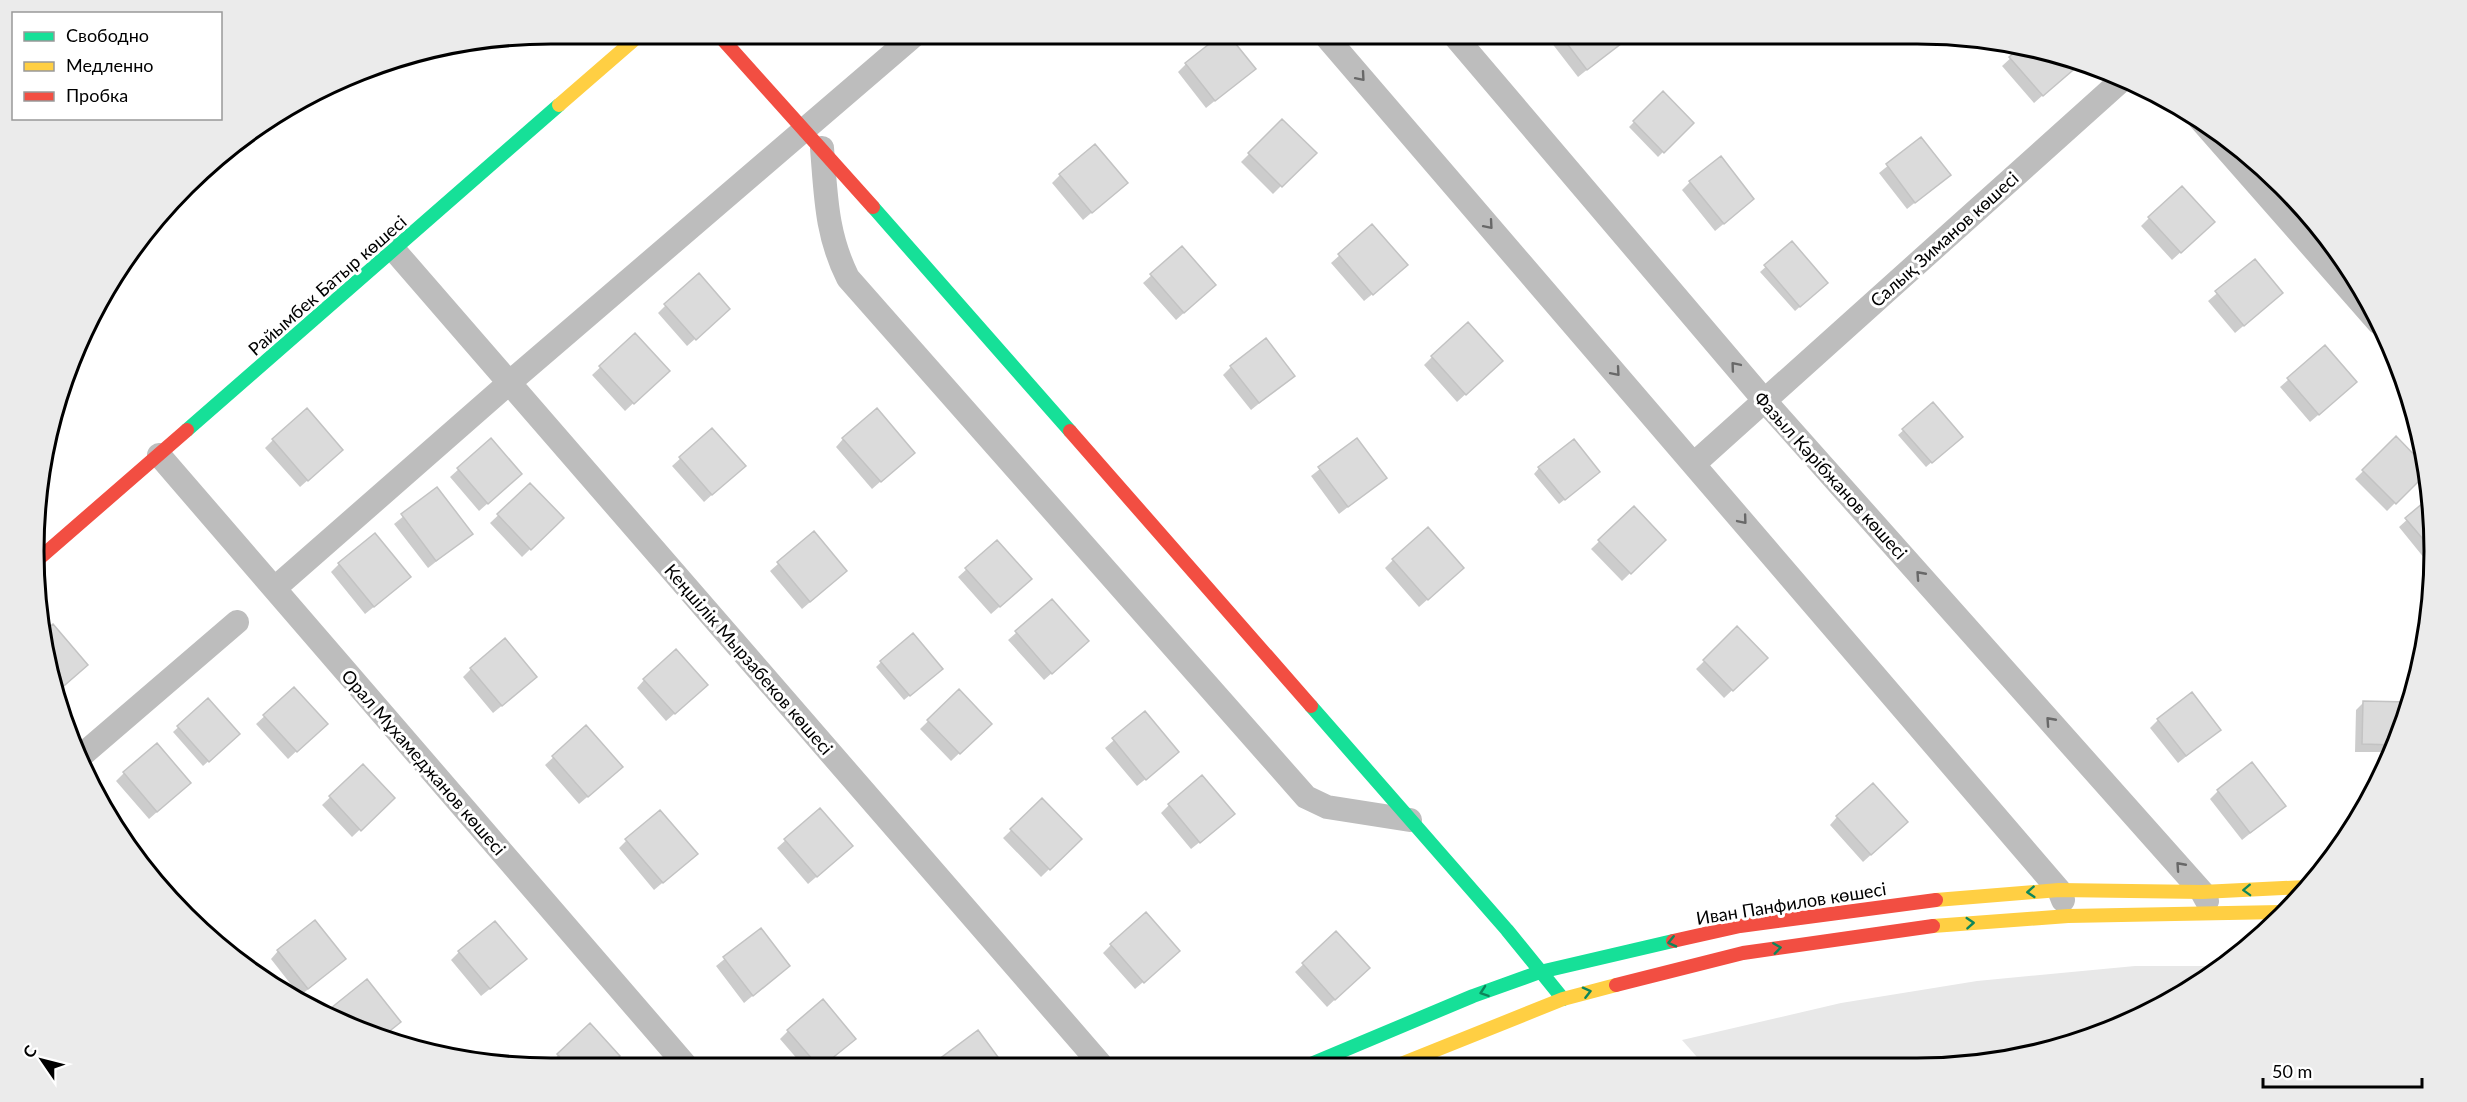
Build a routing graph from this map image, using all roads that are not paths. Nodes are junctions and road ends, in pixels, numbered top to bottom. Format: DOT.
graph roads {
  1 [pos="629,44"];
  2 [pos="727,44"];
  3 [pos="904,44"];
  4 [pos="1333,44"];
  5 [pos="1461,44"];
  6 [pos="2116,85"];
  7 [pos="806,130"];
  8 [pos="822,148"];
  9 [pos="2226,149"];
  10 [pos="394,250"];
  11 [pos="2356,297"];
  12 [pos="509,382"];
  13 [pos="1764,400"];
  14 [pos="159,455"];
  15 [pos="1695,463"];
  16 [pos="44,554"];
  17 [pos="275,588"];
  18 [pos="237,622"];
  19 [pos="85,752"];
  20 [pos="1410,820"];
  21 [pos="2297,887"];
  22 [pos="2059,890"];
  23 [pos="2202,892"];
  24 [pos="2273,912"];
  25 [pos="2214,913"];
  26 [pos="2068,915"];
  27 [pos="1540,972"];
  28 [pos="1563,999"];
  29 [pos="680,1058"];
  30 [pos="1095,1058"];
  31 [pos="1325,1058"];
  32 [pos="1416,1058"];
  1 -- 10 [label="street, Райымбек Батыр көшесі"];
  2 -- 7 [label="street"];
  3 -- 7 [label="street"];
  4 -- 15 [label="street, one-way"];
  13 -- 5 [label="street, Фазыл Кәрібжанов көшесі, one-way"];
  6 -- 13 [label="street, Салық Зиманов көшесі"];
  7 -- 8 [label="street"];
  7 -- 12 [label="street"];
  8 -- 20 [label="street"];
  8 -- 20 [label="street"];
  9 -- 11 [label="street"];
  10 -- 12 [label="street, Кеңшілік Мырзабеков көшесі"];
  10 -- 14 [label="street, Райымбек Батыр көшесі"];
  12 -- 17 [label="street"];
  12 -- 30 [label="street, Кеңшілік Мырзабеков көшесі"];
  13 -- 15 [label="street, Салық Зиманов көшесі"];
  23 -- 13 [label="street, Фазыл Кәрібжанов көшесі, one-way"];
  14 -- 16 [label="street, Райымбек Батыр көшесі"];
  14 -- 17 [label="street, Орал Мұхамеджанов көшесі"];
  15 -- 22 [label="street, one-way"];
  17 -- 29 [label="street, Орал Мұхамеджанов көшесі"];
  18 -- 19 [label="street"];
  20 -- 27 [label="street"];
  21 -- 23 [label="street, Иван Панфилов көшесі, one-way"];
  22 -- 23 [label="street, Иван Панфилов көшесі"];
  22 -- 26 [label="street"];
  22 -- 27 [label="street, Иван Панфилов көшесі, one-way"];
  23 -- 25 [label="street, Фазыл Кәрібжанов көшесі"];
  24 -- 25 [label="street"];
  25 -- 26 [label="street"];
  28 -- 26 [label="street, one-way"];
  27 -- 28 [label="street"];
  27 -- 31 [label="street, Иван Панфилов көшесі, one-way"];
  28 -- 32 [label="street"];
}
